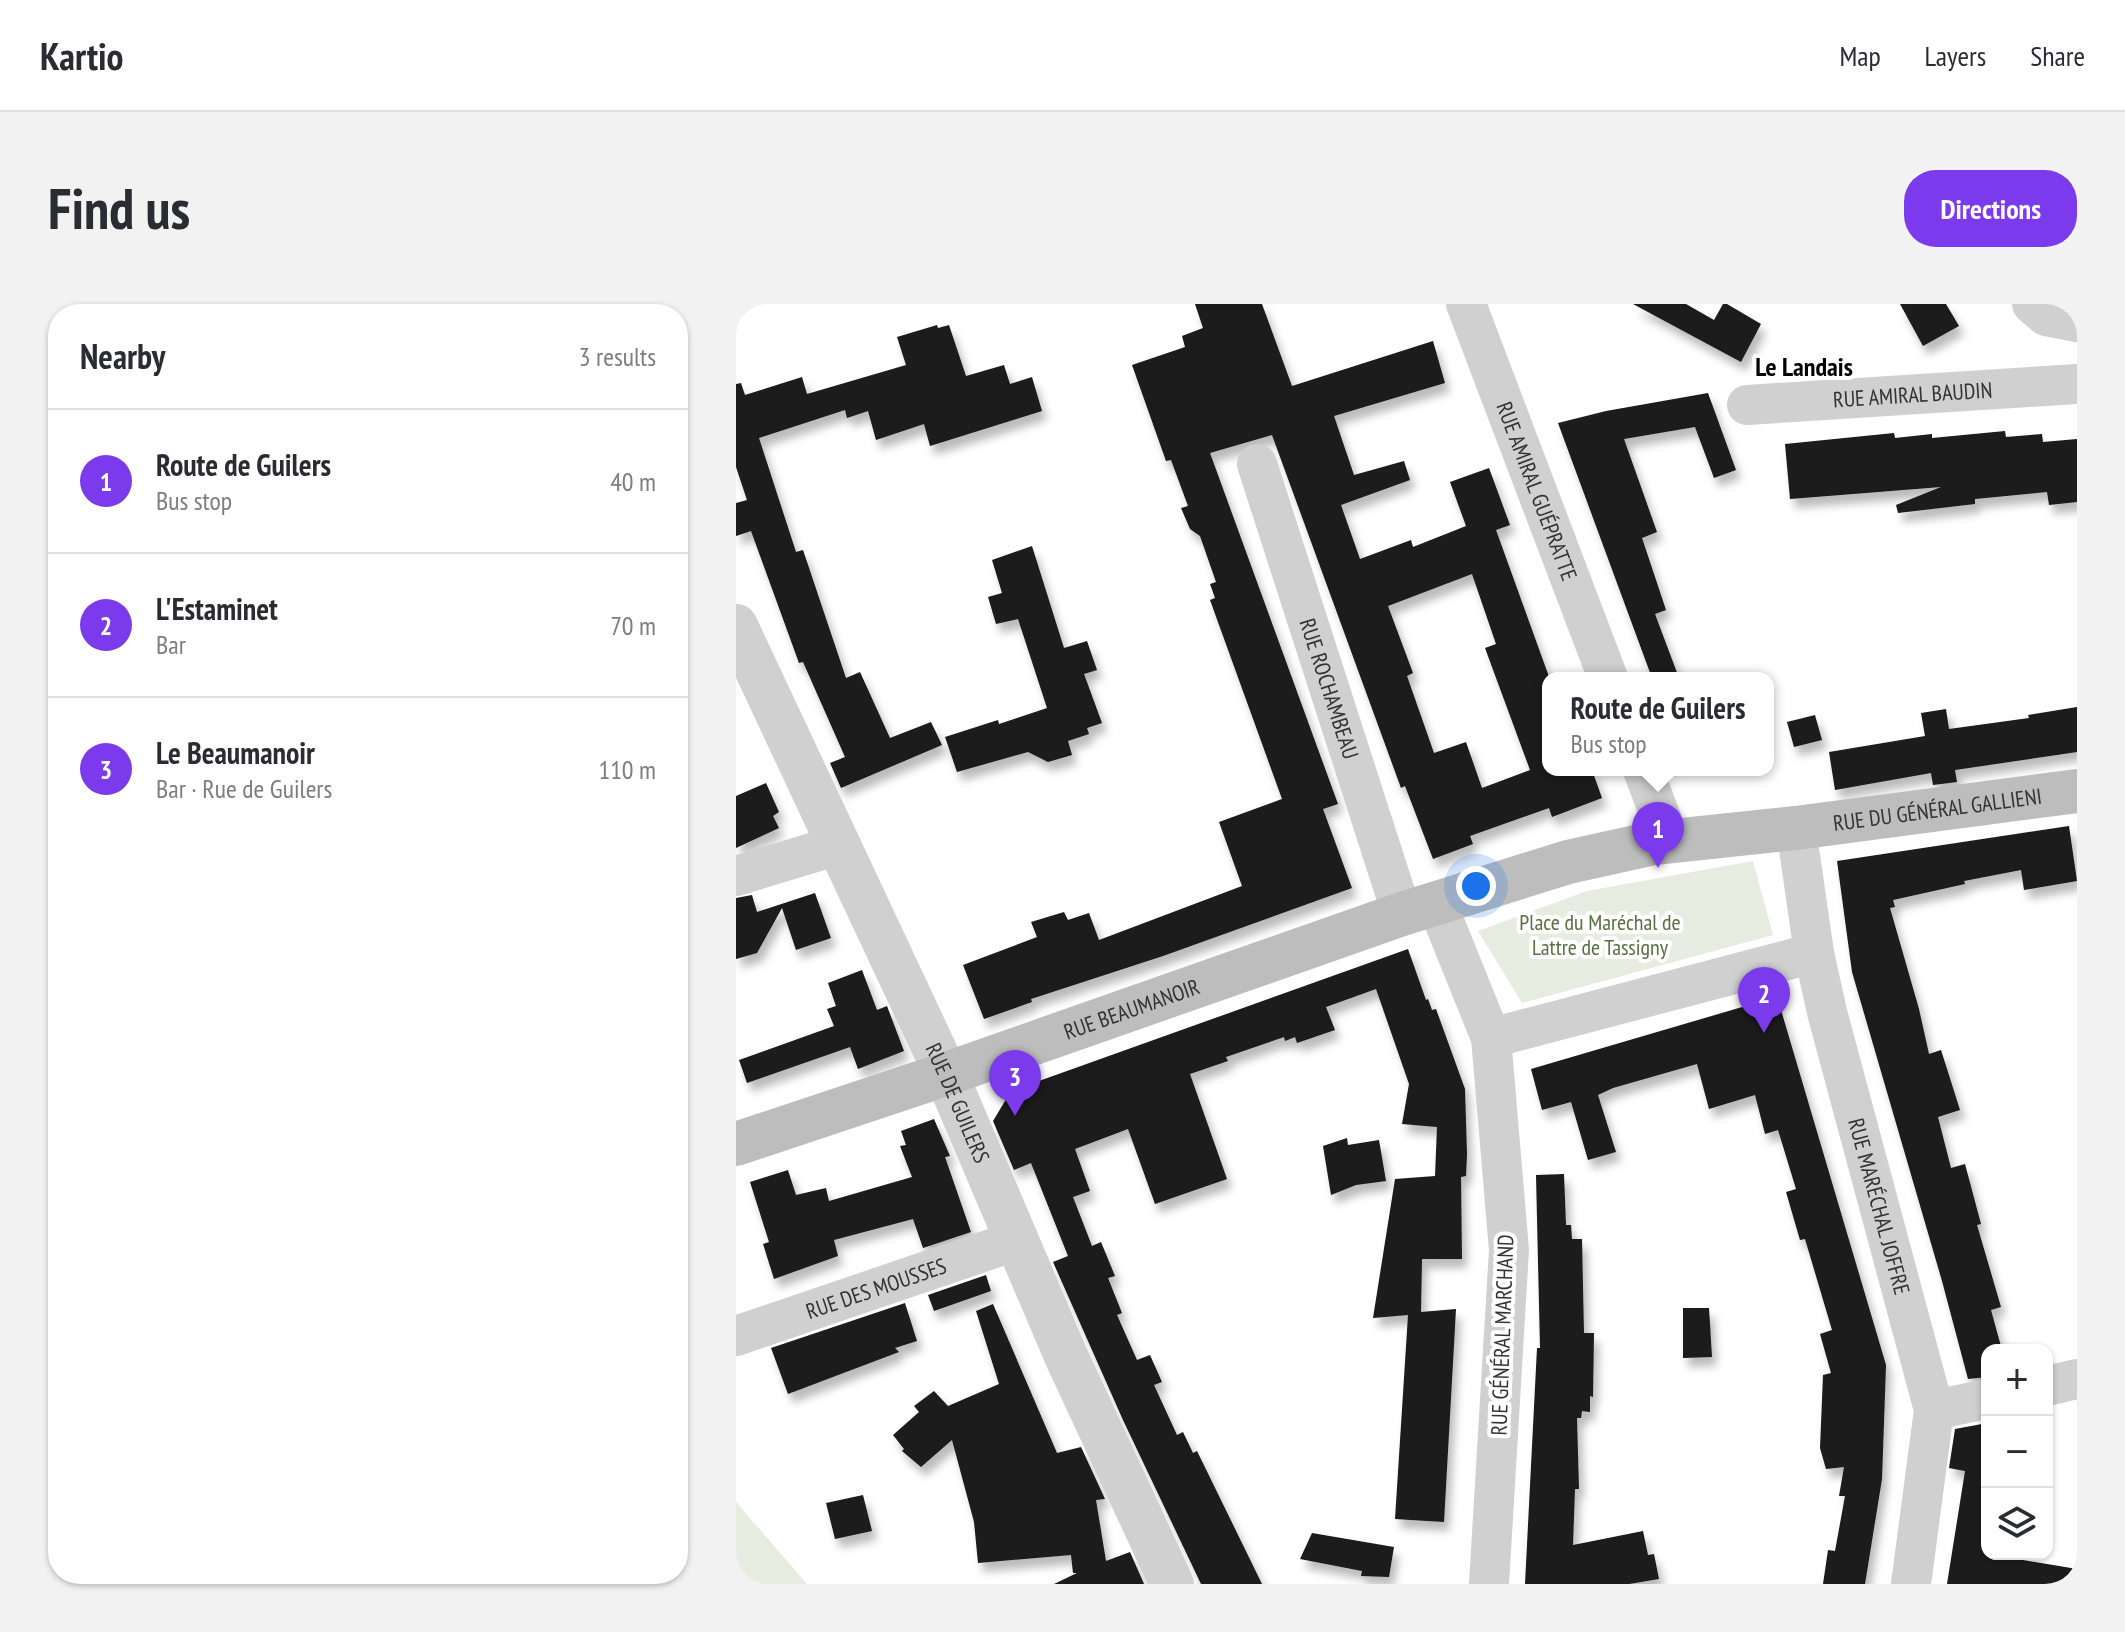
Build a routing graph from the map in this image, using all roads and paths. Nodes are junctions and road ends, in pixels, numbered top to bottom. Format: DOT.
graph roads {
  1 [pos="1466,304"];
  2 [pos="2032,304"];
  3 [pos="2077,322"];
  4 [pos="2077,384"];
  5 [pos="1747,405"];
  6 [pos="1257,464"];
  7 [pos="736,626"];
  8 [pos="1606,672"];
  9 [pos="1645,776"];
  10 [pos="2077,791"];
  11 [pos="1796,828"];
  12 [pos="1670,842"];
  13 [pos="838,845"];
  14 [pos="736,876"];
  15 [pos="1420,909"];
  16 [pos="1814,953"];
  17 [pos="1491,1038"];
  18 [pos="946,1074"];
  19 [pos="736,1144"];
  20 [pos="1015,1241"];
  21 [pos="736,1336"];
  22 [pos="2077,1379"];
  23 [pos="2053,1385"];
  24 [pos="1981,1400"];
  25 [pos="1934,1410"];
  26 [pos="736,1576"];
  27 [pos="744,1584"];
  28 [pos="1172,1584"];
  29 [pos="1489,1584"];
  30 [pos="1911,1584"];
  1 -- 8 [label="street, RUE AMIRAL GUÉPRATTE"];
  2 -- 3 [label="street"];
  4 -- 5 [label="street, RUE AMIRAL BAUDIN"];
  6 -- 15 [label="street, RUE ROCHAMBEAU"];
  7 -- 13 [label="street, RUE DE GUILERS"];
  9 -- 12 [label="street"];
  10 -- 11 [label="main road, RUE DU GÉNÉRAL GALLIENI"];
  11 -- 12 [label="main road"];
  11 -- 16 [label="street, RUE MARÉCHAL JOFFRE"];
  12 -- 15 [label="main road"];
  13 -- 14 [label="street"];
  13 -- 18 [label="street, RUE DE GUILERS"];
  15 -- 17 [label="street"];
  15 -- 18 [label="main road, RUE BEAUMANOIR"];
  16 -- 17 [label="street"];
  16 -- 25 [label="street, RUE MARÉCHAL JOFFRE"];
  17 -- 29 [label="street, RUE GÉNÉRAL MARCHAND"];
  18 -- 19 [label="main road, RUE BEAUMANOIR"];
  18 -- 20 [label="street, RUE DE GUILERS"];
  20 -- 21 [label="street, RUE DES MOUSSES"];
  20 -- 28 [label="street, RUE DE GUILERS"];
  22 -- 23 [label="street"];
  24 -- 25 [label="street"];
  25 -- 30 [label="street, RUE MARÉCHAL JOFFRE"];
  26 -- 27 [label="path"];
}
